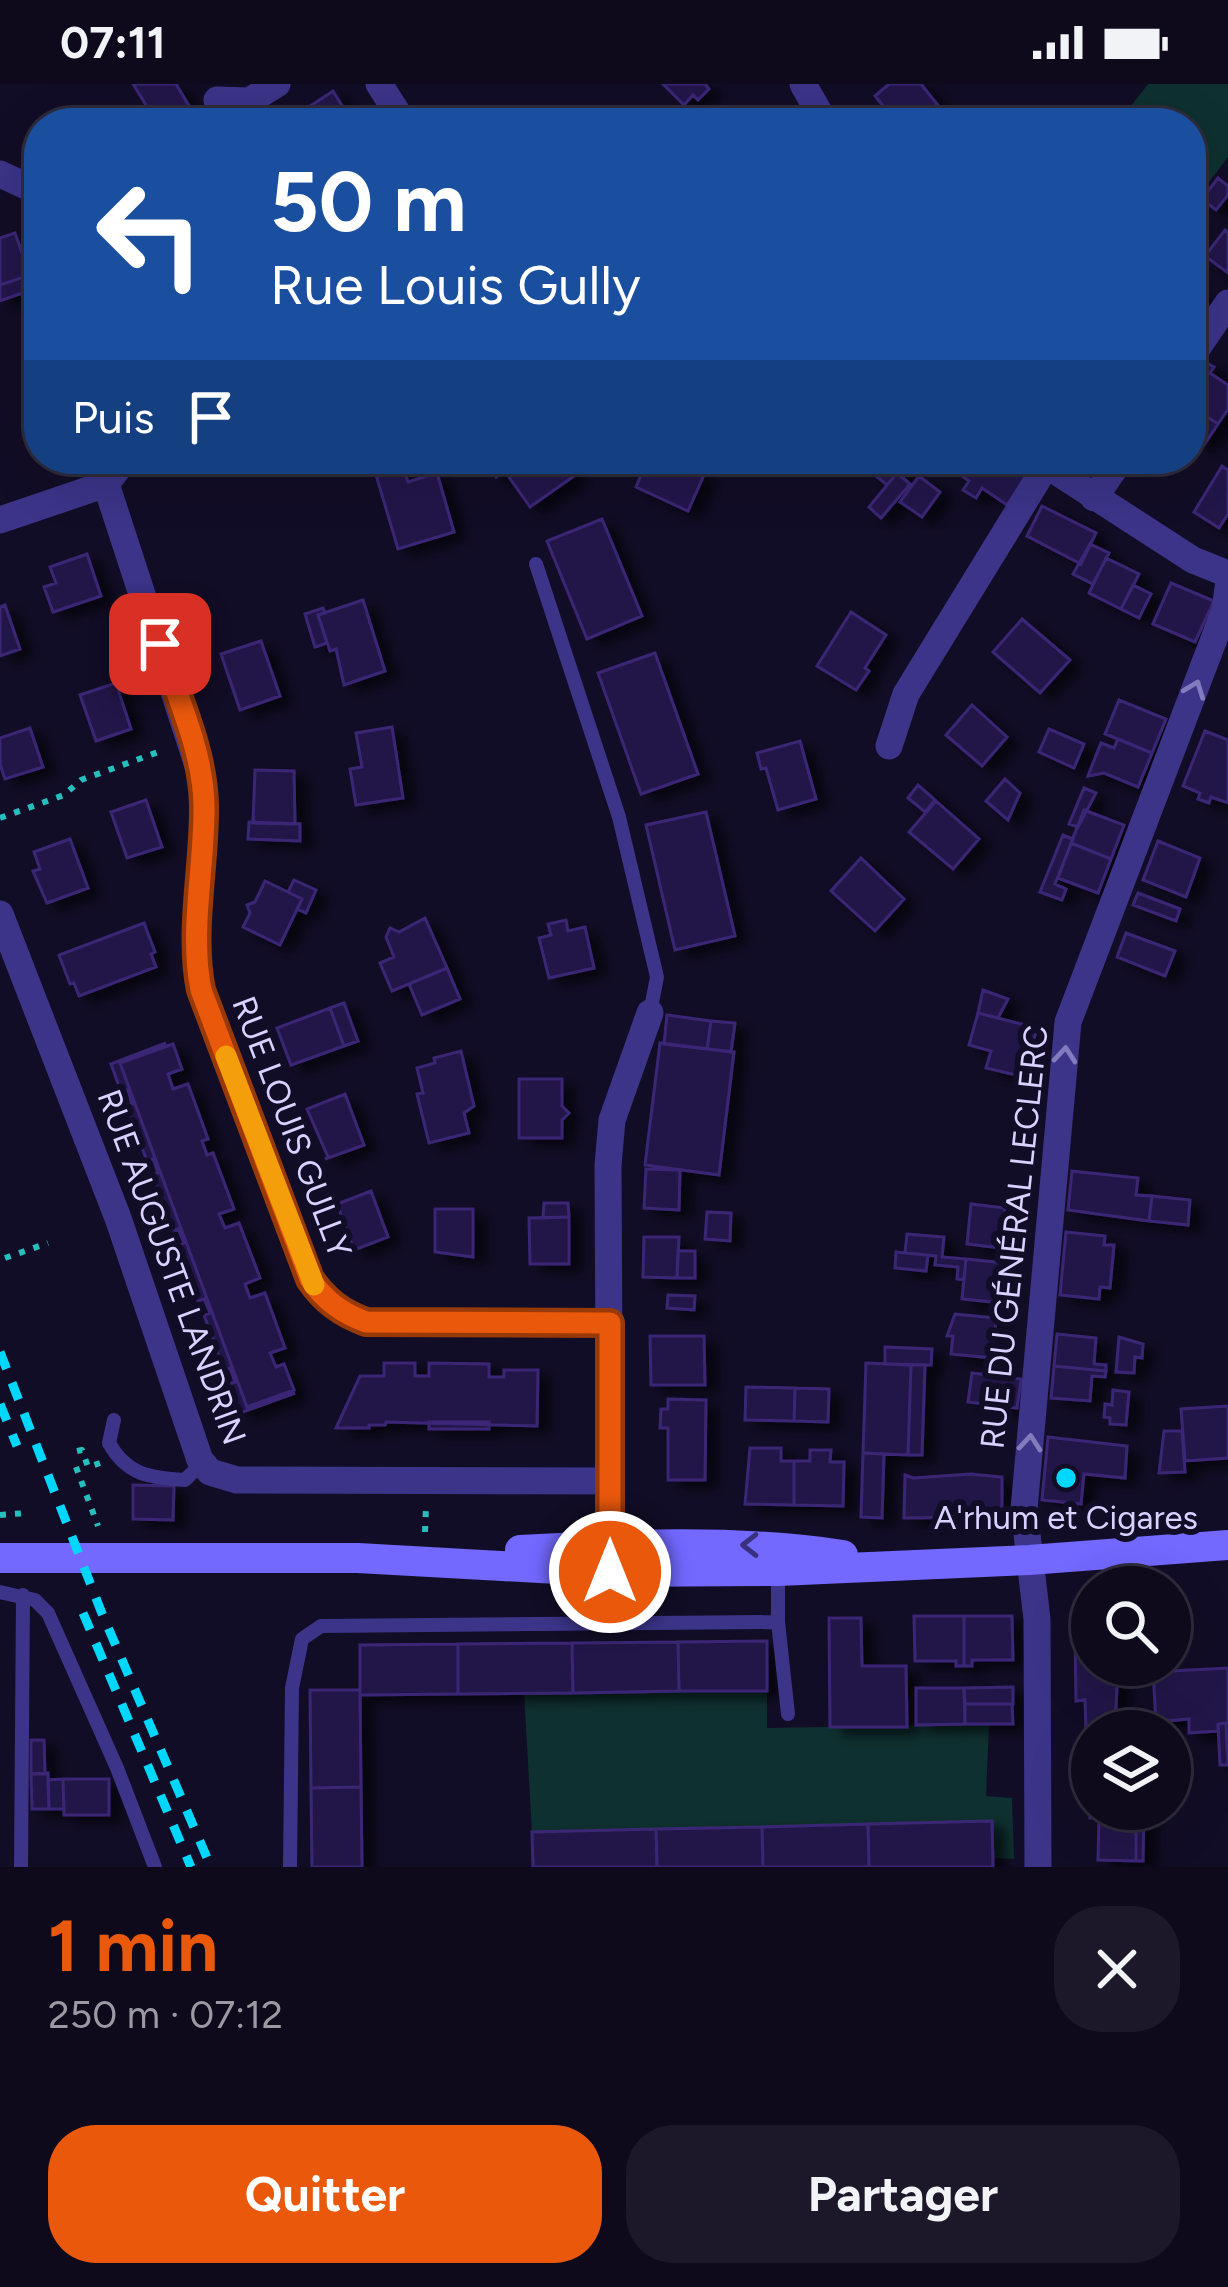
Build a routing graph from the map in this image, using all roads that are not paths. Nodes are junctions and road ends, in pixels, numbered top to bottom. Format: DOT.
graph roads {
  1 [pos="277,84"];
  2 [pos="218,100"];
  3 [pos="1228,303"];
  4 [pos="1206,335"];
  5 [pos="114,474"];
  6 [pos="1035,474"];
  7 [pos="1059,474"];
  8 [pos="1111,474"];
  9 [pos="106,484"];
  10 [pos="1094,498"];
  11 [pos="0,520"];
  12 [pos="536,564"];
  13 [pos="1228,574"];
  14 [pos="1228,588"];
  15 [pos="889,746"];
  16 [pos="0,914"];
  17 [pos="650,1013"];
  18 [pos="610,1323"];
  19 [pos="114,1420"];
  20 [pos="192,1473"];
  21 [pos="610,1481"];
  22 [pos="1228,1545"];
  23 [pos="0,1558"];
  24 [pos="610,1558"];
  25 [pos="1029,1560"];
  26 [pos="907,1564"];
  27 [pos="778,1571"];
  28 [pos="0,1592"];
  29 [pos="23,1595"];
  30 [pos="778,1622"];
  31 [pos="788,1714"];
  32 [pos="21,1867"];
  33 [pos="155,1867"];
  34 [pos="290,1867"];
  35 [pos="1038,1867"];
  1 -- 2 [label="street"];
  3 -- 4 [label="street"];
  5 -- 9 [label="street"];
  6 -- 15 [label="street"];
  7 -- 10 [label="street"];
  8 -- 10 [label="street"];
  9 -- 11 [label="street"];
  9 -- 18 [label="street, RUE LOUIS GULLY"];
  10 -- 13 [label="street"];
  12 -- 17 [label="lane"];
  25 -- 14 [label="street, RUE DU GÉNÉRAL LECLERC, one-way"];
  16 -- 21 [label="street, RUE AUGUSTE LANDRIN"];
  17 -- 18 [label="street"];
  18 -- 21 [label="street"];
  19 -- 20 [label="lane"];
  21 -- 24 [label="street"];
  22 -- 25 [label="main road"];
  23 -- 24 [label="main road"];
  26 -- 24 [label="main road, one-way"];
  24 -- 27 [label="main road"];
  25 -- 26 [label="main road"];
  25 -- 35 [label="street, RUE DU GÉNÉRAL LECLERC"];
  26 -- 27 [label="main road"];
  27 -- 30 [label="lane"];
  28 -- 29 [label="lane"];
  29 -- 32 [label="lane"];
  29 -- 33 [label="lane"];
  30 -- 31 [label="lane"];
  30 -- 34 [label="lane"];
}
